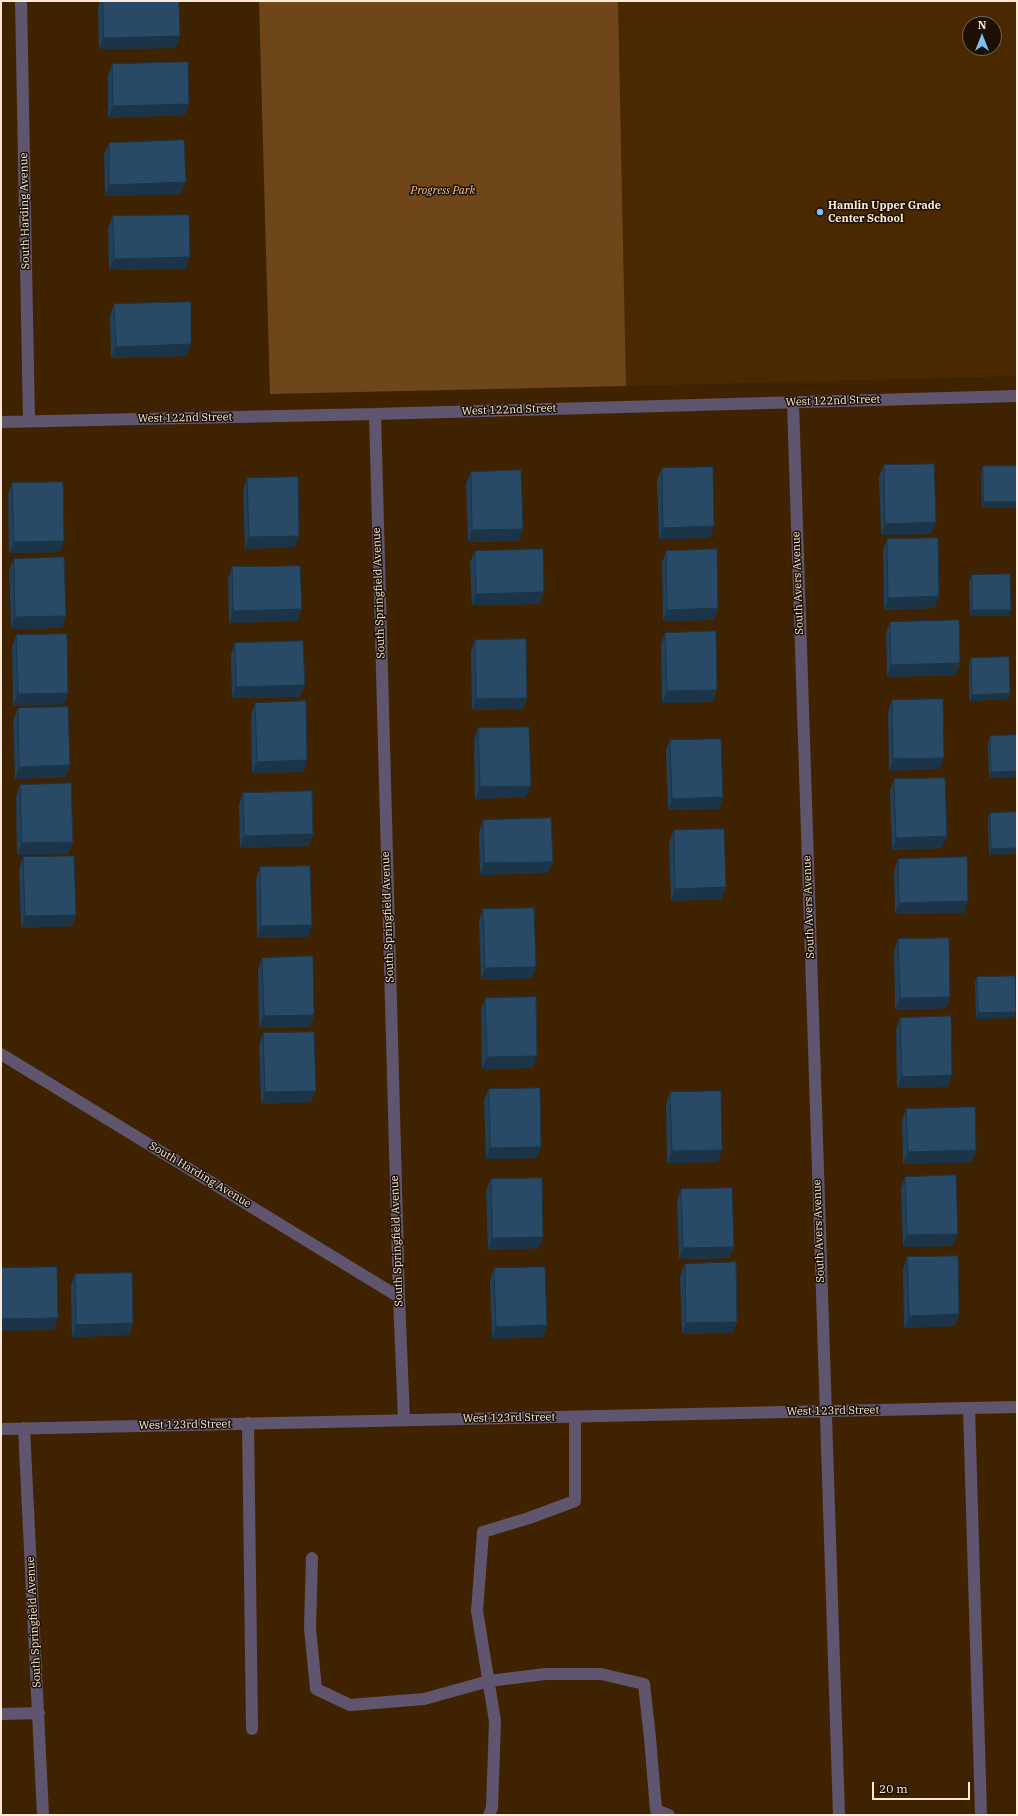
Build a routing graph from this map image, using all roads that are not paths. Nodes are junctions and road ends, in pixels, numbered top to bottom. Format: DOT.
graph roads {
  1 [pos="20,1"];
  2 [pos="1017,396"];
  3 [pos="793,403"];
  4 [pos="374,414"];
  5 [pos="29,421"];
  6 [pos="1,422"];
  7 [pos="1,1054"];
  8 [pos="399,1297"];
  9 [pos="1017,1407"];
  10 [pos="970,1408"];
  11 [pos="825,1412"];
  12 [pos="575,1417"];
  13 [pos="404,1420"];
  14 [pos="248,1424"];
  15 [pos="24,1428"];
  16 [pos="1,1429"];
  17 [pos="312,1558"];
  18 [pos="489,1681"];
  19 [pos="39,1713"];
  20 [pos="1,1714"];
  21 [pos="252,1729"];
  22 [pos="43,1815"];
  23 [pos="489,1815"];
  24 [pos="669,1815"];
  25 [pos="839,1815"];
  26 [pos="981,1815"];
  1 -- 5 [label="street, South Harding Avenue"];
  2 -- 3 [label="street, West 122nd Street"];
  3 -- 4 [label="street, West 122nd Street"];
  3 -- 11 [label="street, South Avers Avenue"];
  4 -- 5 [label="street, West 122nd Street"];
  4 -- 8 [label="street, South Springfield Avenue"];
  5 -- 6 [label="street, West 122nd Street"];
  7 -- 8 [label="street, South Harding Avenue"];
  8 -- 13 [label="street, South Springfield Avenue"];
  9 -- 10 [label="street, West 123rd Street"];
  10 -- 11 [label="street, West 123rd Street"];
  10 -- 26 [label="street"];
  11 -- 12 [label="street, West 123rd Street"];
  11 -- 25 [label="street, South Avers Avenue"];
  12 -- 13 [label="street, West 123rd Street"];
  12 -- 18 [label="street"];
  13 -- 14 [label="street, West 123rd Street"];
  14 -- 15 [label="street, West 123rd Street"];
  14 -- 21 [label="street"];
  15 -- 16 [label="street, West 123rd Street"];
  15 -- 19 [label="street, South Springfield Avenue"];
  17 -- 18 [label="street"];
  18 -- 23 [label="street"];
  18 -- 24 [label="street"];
  19 -- 20 [label="street"];
  19 -- 22 [label="street, South Springfield Avenue"];
}
